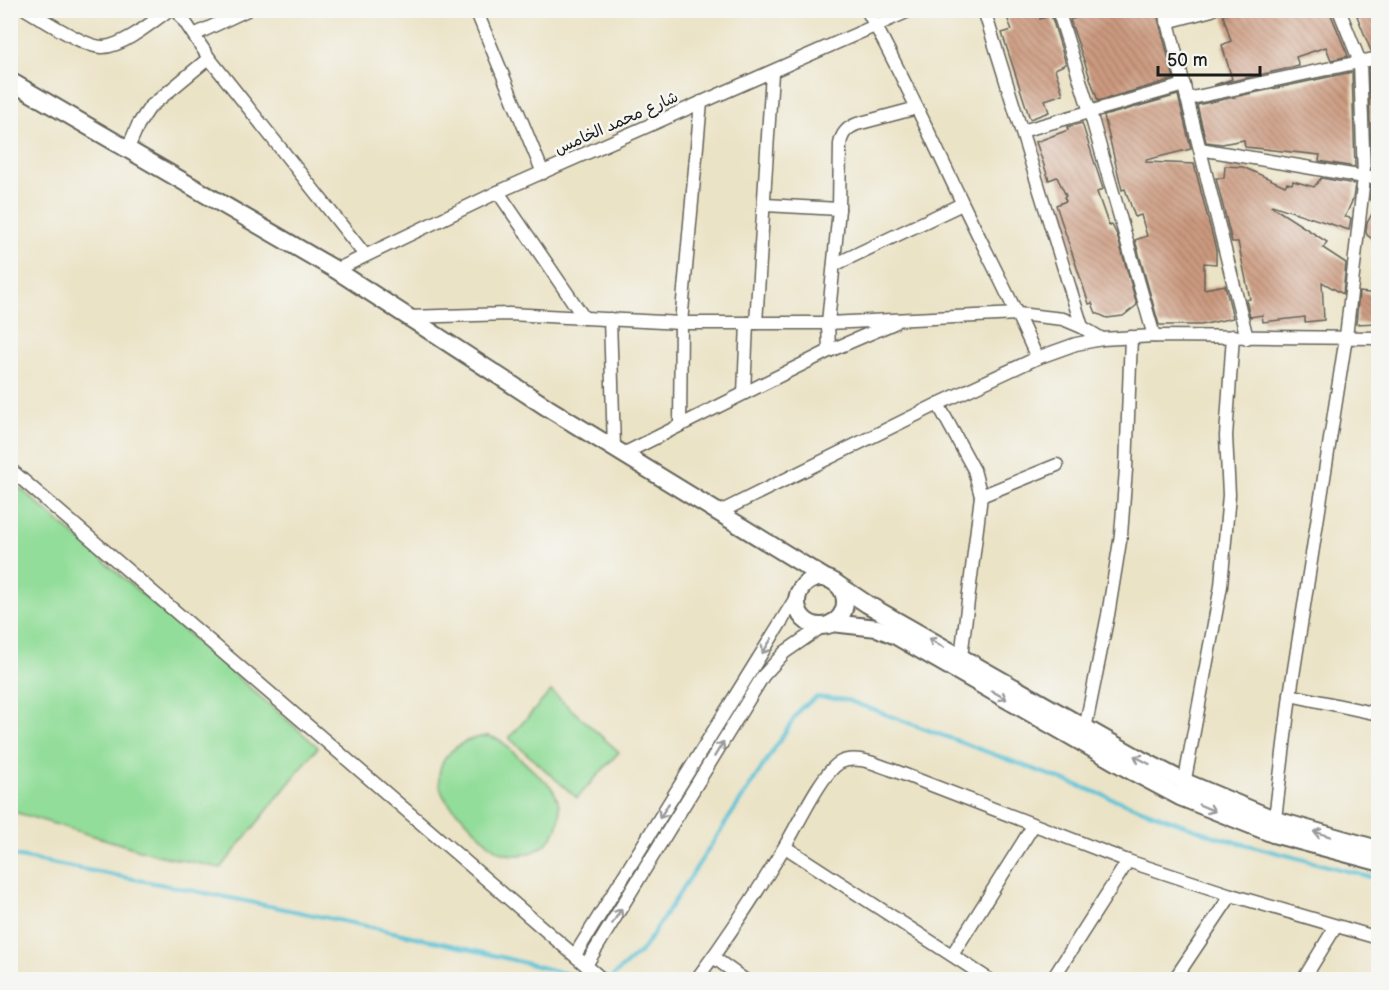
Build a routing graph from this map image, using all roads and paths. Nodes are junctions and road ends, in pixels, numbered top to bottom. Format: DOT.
graph roads {
  1 [pos="27,10"];
  2 [pos="169,10"];
  3 [pos="177,10"];
  4 [pos="247,10"];
  5 [pos="476,10"];
  6 [pos="867,10"];
  7 [pos="911,10"];
  8 [pos="984,10"];
  9 [pos="1058,10"];
  10 [pos="1212,10"];
  11 [pos="1339,10"];
  12 [pos="1166,16"];
  13 [pos="875,25"];
  14 [pos="194,35"];
  15 [pos="209,58"];
  16 [pos="1378,58"];
  17 [pos="1360,62"];
  18 [pos="772,73"];
  19 [pos="10,81"];
  20 [pos="1184,85"];
  21 [pos="1187,99"];
  22 [pos="701,102"];
  23 [pos="917,108"];
  24 [pos="1090,112"];
  25 [pos="1022,131"];
  26 [pos="128,148"];
  27 [pos="1200,149"];
  28 [pos="543,173"];
  29 [pos="1364,177"];
  30 [pos="1378,177"];
  31 [pos="498,192"];
  32 [pos="962,204"];
  33 [pos="765,205"];
  34 [pos="838,209"];
  35 [pos="364,255"];
  36 [pos="834,265"];
  37 [pos="336,270"];
  38 [pos="1018,314"];
  39 [pos="406,317"];
  40 [pos="584,318"];
  41 [pos="610,319"];
  42 [pos="901,320"];
  43 [pos="681,322"];
  44 [pos="751,322"];
  45 [pos="828,322"];
  46 [pos="1082,327"];
  47 [pos="1154,336"];
  48 [pos="1233,336"];
  49 [pos="1131,337"];
  50 [pos="1346,337"];
  51 [pos="1247,338"];
  52 [pos="1378,338"];
  53 [pos="1102,339"];
  54 [pos="829,351"];
  55 [pos="1037,358"];
  56 [pos="744,393"];
  57 [pos="938,404"];
  58 [pos="680,425"];
  59 [pos="618,451"];
  60 [pos="1057,465"];
  61 [pos="10,469"];
  62 [pos="981,496"];
  63 [pos="718,513"];
  64 [pos="771,546"];
  65 [pos="831,580"];
  66 [pos="798,594"];
  67 [pos="828,624"];
  68 [pos="961,657"];
  69 [pos="1290,695"];
  70 [pos="1378,714"];
  71 [pos="1084,735"];
  72 [pos="1183,790"];
  73 [pos="1033,826"];
  74 [pos="1274,827"];
  75 [pos="785,847"];
  76 [pos="1378,849"];
  77 [pos="1128,861"];
  78 [pos="1378,862"];
  79 [pos="1231,895"];
  80 [pos="1336,926"];
  81 [pos="1378,938"];
  82 [pos="952,954"];
  83 [pos="574,955"];
  84 [pos="713,957"];
  85 [pos="586,965"];
  86 [pos="602,979"];
  87 [pos="696,980"];
  88 [pos="745,980"];
  89 [pos="990,980"];
  90 [pos="1052,980"];
  91 [pos="1174,980"];
  92 [pos="1303,980"];
  1 -- 2 [label="street"];
  3 -- 14 [label="street"];
  4 -- 14 [label="street"];
  5 -- 28 [label="street"];
  6 -- 13 [label="street"];
  7 -- 13 [label="street, شارع محمد الخامس"];
  8 -- 25 [label="street"];
  9 -- 24 [label="street"];
  10 -- 12 [label="street"];
  11 -- 17 [label="street"];
  12 -- 20 [label="street"];
  13 -- 18 [label="street, شارع محمد الخامس"];
  13 -- 23 [label="street"];
  14 -- 15 [label="street"];
  15 -- 26 [label="street"];
  15 -- 35 [label="street"];
  16 -- 17 [label="street"];
  17 -- 21 [label="street"];
  17 -- 29 [label="street"];
  18 -- 22 [label="street, شارع محمد الخامس"];
  18 -- 33 [label="street"];
  19 -- 26 [label="street"];
  20 -- 21 [label="street"];
  20 -- 24 [label="street"];
  21 -- 27 [label="street"];
  22 -- 28 [label="street, شارع محمد الخامس"];
  22 -- 43 [label="street"];
  23 -- 32 [label="street"];
  23 -- 34 [label="street"];
  24 -- 25 [label="street"];
  24 -- 47 [label="street"];
  25 -- 46 [label="street"];
  26 -- 37 [label="street"];
  27 -- 29 [label="street"];
  27 -- 51 [label="street"];
  28 -- 31 [label="street, شارع محمد الخامس"];
  29 -- 30 [label="street"];
  29 -- 50 [label="street"];
  31 -- 35 [label="street, شارع محمد الخامس"];
  31 -- 40 [label="street"];
  32 -- 36 [label="street"];
  32 -- 38 [label="street"];
  33 -- 34 [label="street"];
  33 -- 44 [label="street"];
  34 -- 36 [label="street"];
  35 -- 37 [label="street, شارع محمد الخامس"];
  36 -- 45 [label="street"];
  37 -- 39 [label="street"];
  38 -- 42 [label="street"];
  38 -- 46 [label="street"];
  38 -- 55 [label="street"];
  39 -- 40 [label="street"];
  39 -- 59 [label="street"];
  40 -- 41 [label="street"];
  41 -- 43 [label="street"];
  41 -- 59 [label="street"];
  42 -- 45 [label="street"];
  42 -- 54 [label="street"];
  43 -- 44 [label="street"];
  43 -- 58 [label="street"];
  44 -- 45 [label="street"];
  44 -- 56 [label="street"];
  45 -- 54 [label="street"];
  46 -- 53 [label="street"];
  47 -- 48 [label="street"];
  47 -- 49 [label="street"];
  48 -- 51 [label="street"];
  48 -- 72 [label="street"];
  49 -- 53 [label="street"];
  49 -- 71 [label="street"];
  50 -- 51 [label="street"];
  50 -- 52 [label="street"];
  50 -- 69 [label="street"];
  53 -- 55 [label="street"];
  54 -- 56 [label="street"];
  55 -- 57 [label="street"];
  56 -- 58 [label="street"];
  57 -- 62 [label="street"];
  57 -- 63 [label="street"];
  58 -- 59 [label="street"];
  59 -- 63 [label="street"];
  60 -- 62 [label="street"];
  61 -- 83 [label="street"];
  62 -- 68 [label="street"];
  63 -- 64 [label="street"];
  64 -- 65 [label="street"];
  64 -- 66 [label="street"];
  65 -- 66 [label="street"];
  65 -- 67 [label="street"];
  68 -- 65 [label="street, one-way"];
  66 -- 67 [label="street"];
  66 -- 83 [label="street, one-way"];
  67 -- 71 [label="street, one-way"];
  85 -- 67 [label="street, one-way"];
  68 -- 71 [label="street"];
  69 -- 70 [label="street"];
  69 -- 74 [label="street"];
  71 -- 72 [label="street"];
  72 -- 74 [label="street"];
  73 -- 75 [label="street"];
  73 -- 77 [label="street"];
  73 -- 82 [label="street"];
  76 -- 74 [label="street, one-way"];
  74 -- 78 [label="street"];
  75 -- 82 [label="street"];
  75 -- 84 [label="street"];
  77 -- 79 [label="street"];
  77 -- 90 [label="street"];
  79 -- 80 [label="street"];
  79 -- 91 [label="street"];
  80 -- 81 [label="street"];
  80 -- 92 [label="street"];
  82 -- 89 [label="street"];
  83 -- 85 [label="street"];
  84 -- 87 [label="street"];
  84 -- 88 [label="street"];
  85 -- 86 [label="street"];
}
